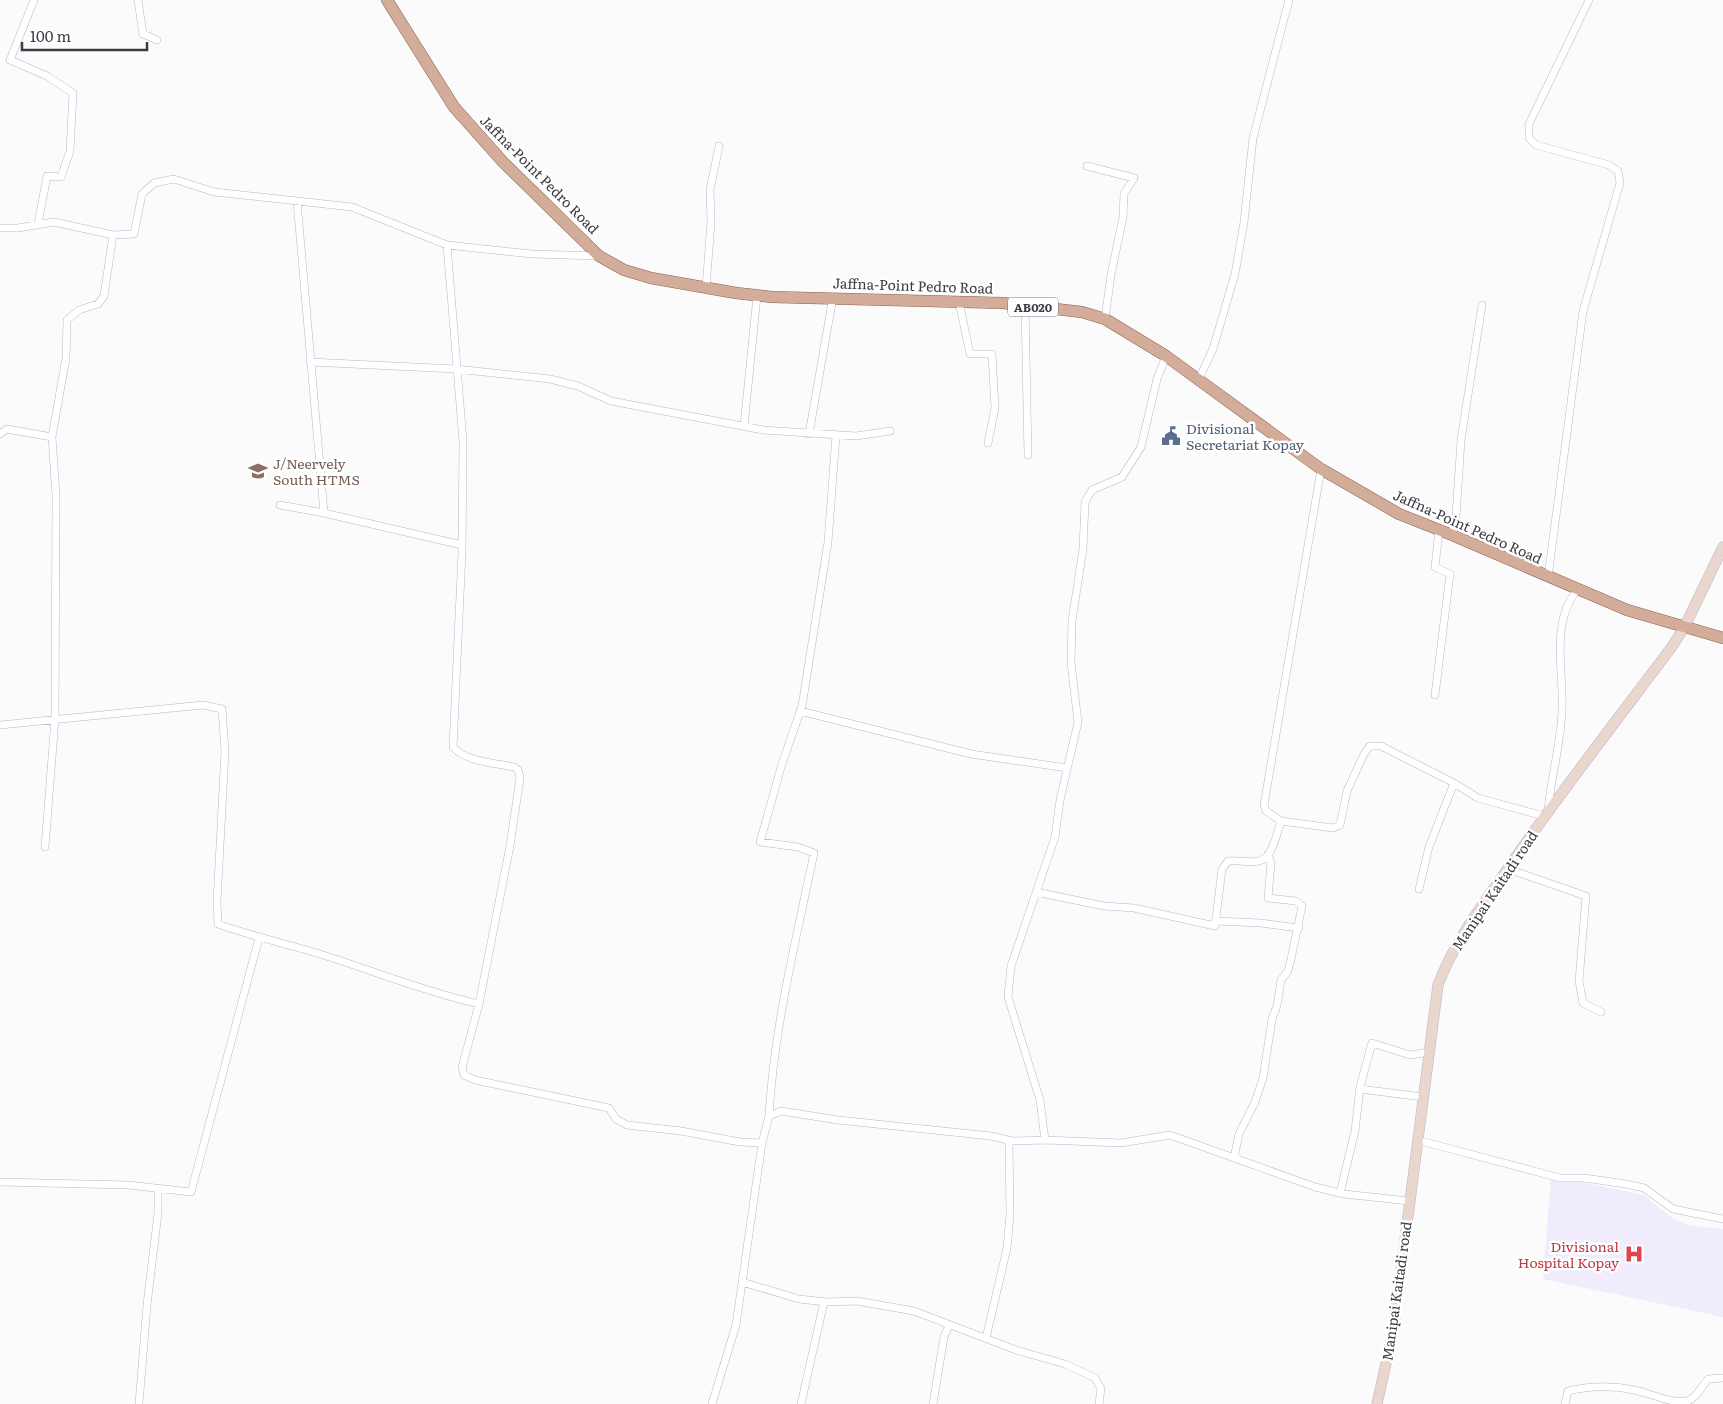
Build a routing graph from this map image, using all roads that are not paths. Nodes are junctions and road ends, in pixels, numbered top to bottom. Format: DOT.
graph roads {
  1 [pos="34,0"];
  2 [pos="138,0"];
  3 [pos="387,0"];
  4 [pos="1289,0"];
  5 [pos="1590,0"];
  6 [pos="157,40"];
  7 [pos="719,146"];
  8 [pos="1087,166"];
  9 [pos="297,201"];
  10 [pos="38,224"];
  11 [pos="0,228"];
  12 [pos="113,236"];
  13 [pos="447,245"];
  14 [pos="599,256"];
  15 [pos="706,288"];
  16 [pos="757,296"];
  17 [pos="833,297"];
  18 [pos="959,302"];
  19 [pos="1482,305"];
  20 [pos="1025,306"];
  21 [pos="1106,319"];
  22 [pos="1166,356"];
  23 [pos="310,362"];
  24 [pos="456,369"];
  25 [pos="1199,379"];
  26 [pos="744,426"];
  27 [pos="890,431"];
  28 [pos="0,434"];
  29 [pos="809,434"];
  30 [pos="836,435"];
  31 [pos="52,437"];
  32 [pos="988,443"];
  33 [pos="1028,455"];
  34 [pos="1321,470"];
  35 [pos="280,505"];
  36 [pos="324,514"];
  37 [pos="1440,530"];
  38 [pos="1452,534"];
  39 [pos="462,546"];
  40 [pos="1723,546"];
  41 [pos="1548,577"];
  42 [pos="1577,590"];
  43 [pos="1684,628"];
  44 [pos="1723,638"];
  45 [pos="1436,695"];
  46 [pos="800,711"];
  47 [pos="55,719"];
  48 [pos="0,725"];
  49 [pos="1067,768"];
  50 [pos="1454,783"];
  51 [pos="1546,814"];
  52 [pos="1280,821"];
  53 [pos="45,847"];
  54 [pos="1268,854"];
  55 [pos="1508,868"];
  56 [pos="1419,889"];
  57 [pos="1036,892"];
  58 [pos="1215,921"];
  59 [pos="1299,928"];
  60 [pos="258,938"];
  61 [pos="479,1004"];
  62 [pos="1601,1012"];
  63 [pos="1429,1052"];
  64 [pos="1360,1089"];
  65 [pos="1423,1097"];
  66 [pos="769,1116"];
  67 [pos="1046,1140"];
  68 [pos="1417,1140"];
  69 [pos="1009,1141"];
  70 [pos="762,1143"];
  71 [pos="1234,1158"];
  72 [pos="0,1182"];
  73 [pos="158,1188"];
  74 [pos="1340,1193"];
  75 [pos="1409,1200"];
  76 [pos="1723,1219"];
  77 [pos="742,1282"];
  78 [pos="824,1302"];
  79 [pos="949,1325"];
  80 [pos="986,1338"];
  81 [pos="1723,1378"];
  82 [pos="140,1404"];
  83 [pos="712,1404"];
  84 [pos="801,1404"];
  85 [pos="933,1404"];
  86 [pos="1099,1404"];
  87 [pos="1377,1404"];
  88 [pos="1565,1404"];
  1 -- 10 [label="street"];
  2 -- 6 [label="street"];
  3 -- 14 [label="main road, Jaffna-Point Pedro Road / AB020"];
  4 -- 25 [label="street"];
  5 -- 41 [label="street"];
  7 -- 15 [label="street"];
  8 -- 21 [label="street"];
  9 -- 12 [label="street"];
  9 -- 13 [label="street"];
  9 -- 23 [label="street"];
  10 -- 11 [label="street"];
  10 -- 12 [label="street"];
  12 -- 31 [label="street"];
  13 -- 14 [label="street"];
  13 -- 24 [label="street"];
  14 -- 15 [label="main road, Jaffna-Point Pedro Road / AB020"];
  15 -- 16 [label="main road, Jaffna-Point Pedro Road / AB020"];
  16 -- 17 [label="main road, Jaffna-Point Pedro Road / AB020"];
  16 -- 26 [label="street"];
  17 -- 18 [label="main road, Jaffna-Point Pedro Road / AB020"];
  17 -- 29 [label="street"];
  18 -- 20 [label="main road, Jaffna-Point Pedro Road / AB020"];
  18 -- 32 [label="street"];
  19 -- 38 [label="street"];
  20 -- 21 [label="main road, Jaffna-Point Pedro Road / AB020"];
  20 -- 33 [label="street"];
  21 -- 22 [label="main road, Jaffna-Point Pedro Road / AB020"];
  22 -- 25 [label="main road, Jaffna-Point Pedro Road / AB020"];
  22 -- 49 [label="street"];
  23 -- 24 [label="street"];
  23 -- 36 [label="street"];
  24 -- 26 [label="street"];
  24 -- 39 [label="street"];
  25 -- 34 [label="main road, Jaffna-Point Pedro Road / AB020"];
  26 -- 29 [label="street"];
  27 -- 30 [label="street"];
  28 -- 31 [label="street"];
  29 -- 30 [label="street"];
  30 -- 46 [label="street"];
  31 -- 47 [label="street"];
  34 -- 37 [label="main road, Jaffna-Point Pedro Road / AB020"];
  34 -- 52 [label="street"];
  35 -- 36 [label="street"];
  36 -- 39 [label="street"];
  37 -- 38 [label="main road, Jaffna-Point Pedro Road / AB020"];
  37 -- 45 [label="street"];
  38 -- 41 [label="main road, Jaffna-Point Pedro Road / AB020"];
  39 -- 61 [label="street"];
  40 -- 43 [label="main road, Manipai Kaitadi road"];
  41 -- 42 [label="main road, Jaffna-Point Pedro Road / AB020"];
  42 -- 43 [label="main road, Jaffna-Point Pedro Road / AB020"];
  42 -- 51 [label="street"];
  43 -- 44 [label="main road, Jaffna-Point Pedro Road / AB020"];
  43 -- 51 [label="main road, Manipai Kaitadi road"];
  46 -- 49 [label="street"];
  46 -- 66 [label="street"];
  47 -- 48 [label="street"];
  47 -- 53 [label="street"];
  47 -- 60 [label="street"];
  49 -- 57 [label="street"];
  50 -- 51 [label="street"];
  50 -- 52 [label="street"];
  50 -- 56 [label="street"];
  51 -- 55 [label="main road, Manipai Kaitadi road"];
  52 -- 54 [label="street"];
  54 -- 58 [label="street"];
  54 -- 59 [label="street"];
  55 -- 62 [label="street"];
  55 -- 63 [label="main road, Manipai Kaitadi road"];
  57 -- 58 [label="street"];
  57 -- 67 [label="street"];
  58 -- 59 [label="street"];
  59 -- 71 [label="street"];
  60 -- 61 [label="street"];
  60 -- 73 [label="street"];
  61 -- 70 [label="street"];
  63 -- 64 [label="street"];
  63 -- 65 [label="main road, Manipai Kaitadi road"];
  64 -- 65 [label="street"];
  64 -- 74 [label="street"];
  65 -- 68 [label="main road, Manipai Kaitadi road"];
  66 -- 69 [label="street"];
  66 -- 70 [label="street"];
  67 -- 69 [label="street"];
  67 -- 71 [label="street"];
  68 -- 75 [label="main road, Manipai Kaitadi road"];
  68 -- 76 [label="street"];
  69 -- 80 [label="street"];
  70 -- 77 [label="street"];
  71 -- 74 [label="street"];
  72 -- 73 [label="street"];
  73 -- 82 [label="street"];
  74 -- 75 [label="street"];
  75 -- 87 [label="main road, Manipai Kaitadi road"];
  77 -- 78 [label="street"];
  77 -- 83 [label="street"];
  78 -- 79 [label="street"];
  78 -- 84 [label="street"];
  79 -- 80 [label="street"];
  79 -- 85 [label="street"];
  80 -- 86 [label="street"];
  81 -- 88 [label="street"];
}
